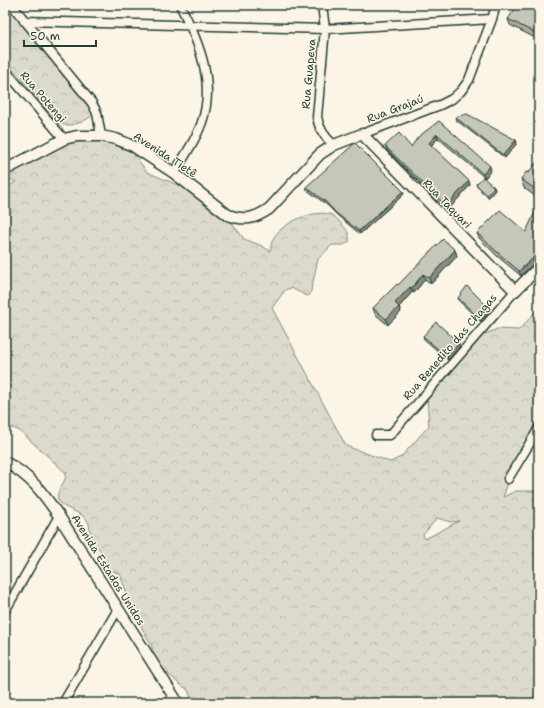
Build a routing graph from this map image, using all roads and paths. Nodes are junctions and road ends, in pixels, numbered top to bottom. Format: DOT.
graph roads {
  1 [pos="12,5"];
  2 [pos="180,5"];
  3 [pos="322,5"];
  4 [pos="496,5"];
  5 [pos="492,19"];
  6 [pos="24,21"];
  7 [pos="190,26"];
  8 [pos="325,29"];
  9 [pos="5,70"];
  10 [pos="362,134"];
  11 [pos="100,136"];
  12 [pos="64,139"];
  13 [pos="334,144"];
  14 [pos="5,170"];
  15 [pos="174,173"];
  16 [pos="539,267"];
  17 [pos="515,291"];
  18 [pos="539,428"];
  19 [pos="376,435"];
  20 [pos="5,462"];
  21 [pos="508,479"];
  22 [pos="59,516"];
  23 [pos="118,609"];
  24 [pos="5,611"];
  25 [pos="173,700"];
  26 [pos="64,703"];
  1 -- 6 [label="street"];
  2 -- 7 [label="street"];
  3 -- 8 [label="street, Rua Guapeva"];
  4 -- 5 [label="street"];
  5 -- 8 [label="street"];
  5 -- 10 [label="street, Rua Grajaú"];
  6 -- 7 [label="street"];
  6 -- 11 [label="street"];
  7 -- 8 [label="street"];
  7 -- 15 [label="street"];
  8 -- 13 [label="street, Rua Guapeva"];
  9 -- 12 [label="street, Rua Potengi"];
  10 -- 13 [label="street, Rua Grajaú"];
  10 -- 17 [label="street, Rua Taquari"];
  11 -- 12 [label="street, Avenida Tietê"];
  11 -- 15 [label="street, Avenida Tietê"];
  12 -- 14 [label="street, Avenida Tietê"];
  13 -- 15 [label="street, Avenida Tietê"];
  16 -- 17 [label="street, Rua Benedito das Chagas"];
  17 -- 19 [label="street, Rua Benedito das Chagas"];
  18 -- 21 [label="street"];
  20 -- 22 [label="street, Avenida Estados Unidos"];
  22 -- 23 [label="street, Avenida Estados Unidos"];
  22 -- 24 [label="street"];
  23 -- 25 [label="street, Avenida Estados Unidos"];
  23 -- 26 [label="street"];
}
